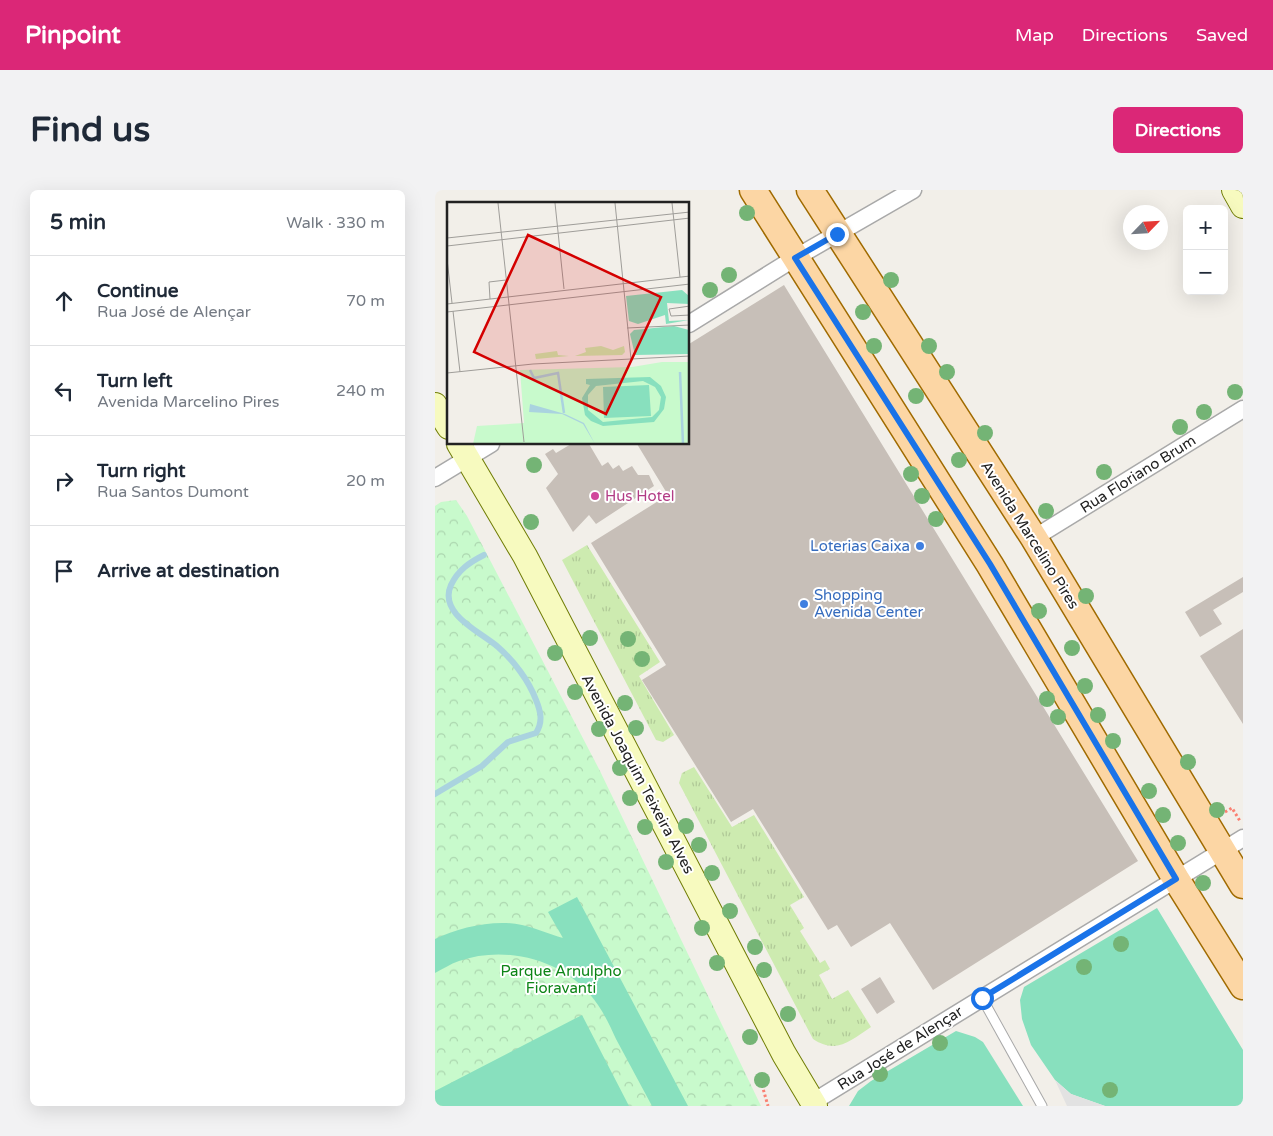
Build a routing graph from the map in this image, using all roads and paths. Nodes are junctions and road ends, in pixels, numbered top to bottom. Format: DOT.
graph roads {
  1 [pos="753,190"];
  2 [pos="810,190"];
  3 [pos="913,190"];
  4 [pos="1234,190"];
  5 [pos="1243,206"];
  6 [pos="837,234"];
  7 [pos="795,258"];
  8 [pos="690,323"];
  9 [pos="435,405"];
  10 [pos="1243,409"];
  11 [pos="447,424"];
  12 [pos="487,445"];
  13 [pos="463,451"];
  14 [pos="435,478"];
  15 [pos="1034,538"];
  16 [pos="1232,844"];
  17 [pos="1176,879"];
  18 [pos="1243,886"];
  19 [pos="1243,986"];
  20 [pos="982,998"];
  21 [pos="762,1085"];
  22 [pos="814,1104"];
  23 [pos="768,1106"];
  24 [pos="1042,1106"];
  1 -- 7 [label="main road"];
  2 -- 6 [label="main road, Avenida Marcelino Pires"];
  3 -- 6 [label="street"];
  4 -- 5 [label="main road"];
  6 -- 7 [label="street"];
  6 -- 15 [label="main road, Avenida Marcelino Pires"];
  7 -- 8 [label="street"];
  7 -- 17 [label="main road"];
  9 -- 11 [label="main road"];
  10 -- 15 [label="street, Rua Floriano Brum"];
  12 -- 13 [label="street"];
  13 -- 14 [label="street"];
  13 -- 22 [label="main road, Avenida Joaquim Teixeira Alves"];
  15 -- 16 [label="main road, Avenida Marcelino Pires"];
  16 -- 17 [label="street, Rua José de Alençar"];
  16 -- 18 [label="main road, Avenida Marcelino Pires"];
  17 -- 19 [label="main road"];
  17 -- 20 [label="street, Rua José de Alençar"];
  20 -- 22 [label="street, Rua José de Alençar"];
  20 -- 24 [label="lane"];
  21 -- 23 [label="path"];
}
